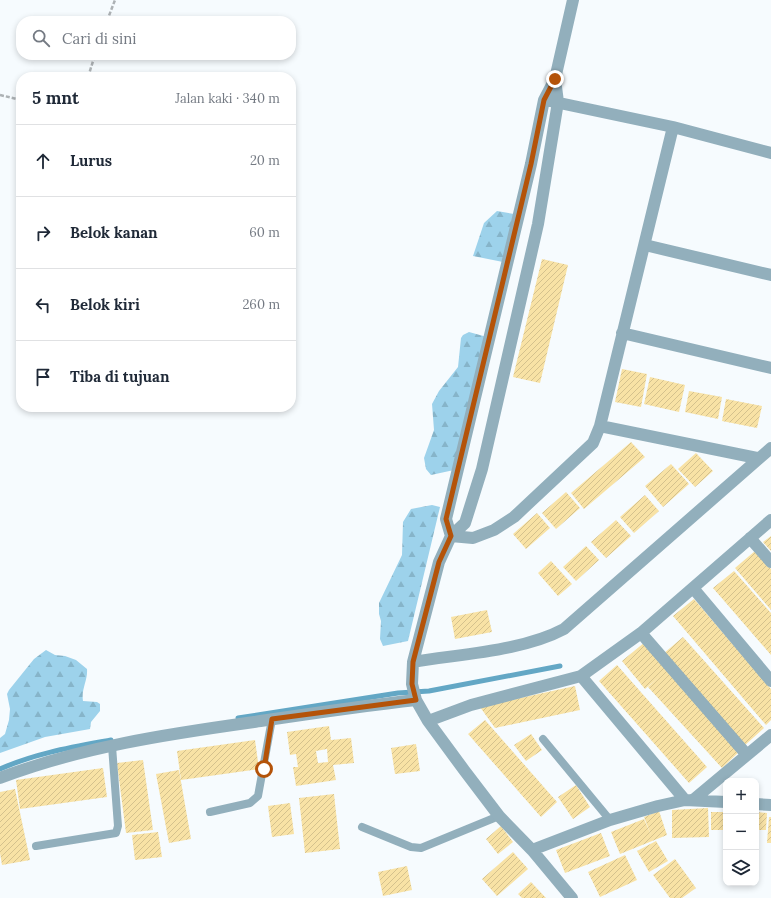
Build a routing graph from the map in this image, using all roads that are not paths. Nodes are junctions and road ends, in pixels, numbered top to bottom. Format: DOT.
graph roads {
  1 [pos="573,0"];
  2 [pos="555,79"];
  3 [pos="544,100"];
  4 [pos="558,102"];
  5 [pos="673,127"];
  6 [pos="771,153"];
  7 [pos="645,245"];
  8 [pos="771,275"];
  9 [pos="622,333"];
  10 [pos="771,368"];
  11 [pos="600,426"];
  12 [pos="771,448"];
  13 [pos="757,458"];
  14 [pos="771,520"];
  15 [pos="451,536"];
  16 [pos="750,538"];
  17 [pos="771,562"];
  18 [pos="693,588"];
  19 [pos="641,633"];
  20 [pos="413,662"];
  21 [pos="581,676"];
  22 [pos="771,681"];
  23 [pos="414,691"];
  24 [pos="272,719"];
  25 [pos="428,721"];
  26 [pos="771,735"];
  27 [pos="544,740"];
  28 [pos="112,746"];
  29 [pos="747,755"];
  30 [pos="0,778"];
  31 [pos="689,800"];
  32 [pos="723,802"];
  33 [pos="759,804"];
  34 [pos="771,805"];
  35 [pos="210,812"];
  36 [pos="499,816"];
  37 [pos="610,820"];
  38 [pos="362,827"];
  39 [pos="36,846"];
  40 [pos="532,850"];
  41 [pos="572,898"];
  1 -- 2 [label="street"];
  2 -- 3 [label="street"];
  2 -- 4 [label="street"];
  3 -- 4 [label="street"];
  3 -- 15 [label="street"];
  4 -- 5 [label="street"];
  4 -- 15 [label="street"];
  5 -- 6 [label="street"];
  5 -- 7 [label="street"];
  7 -- 8 [label="street"];
  7 -- 9 [label="street"];
  9 -- 10 [label="street"];
  9 -- 11 [label="street"];
  11 -- 13 [label="street"];
  11 -- 15 [label="street"];
  12 -- 13 [label="street"];
  13 -- 20 [label="street"];
  14 -- 16 [label="street"];
  15 -- 20 [label="street"];
  16 -- 17 [label="street"];
  16 -- 18 [label="street"];
  18 -- 19 [label="street"];
  18 -- 22 [label="street"];
  19 -- 21 [label="street"];
  19 -- 29 [label="street"];
  20 -- 23 [label="street"];
  21 -- 25 [label="street"];
  21 -- 31 [label="street"];
  23 -- 24 [label="street"];
  23 -- 25 [label="street"];
  24 -- 28 [label="street"];
  24 -- 35 [label="lane"];
  25 -- 36 [label="street"];
  26 -- 29 [label="street"];
  27 -- 37 [label="lane"];
  28 -- 30 [label="street"];
  28 -- 39 [label="lane"];
  29 -- 31 [label="street"];
  31 -- 32 [label="street"];
  31 -- 37 [label="street"];
  33 -- 34 [label="street"];
  36 -- 38 [label="lane"];
  36 -- 40 [label="street"];
  37 -- 40 [label="street"];
  40 -- 41 [label="street"];
}
